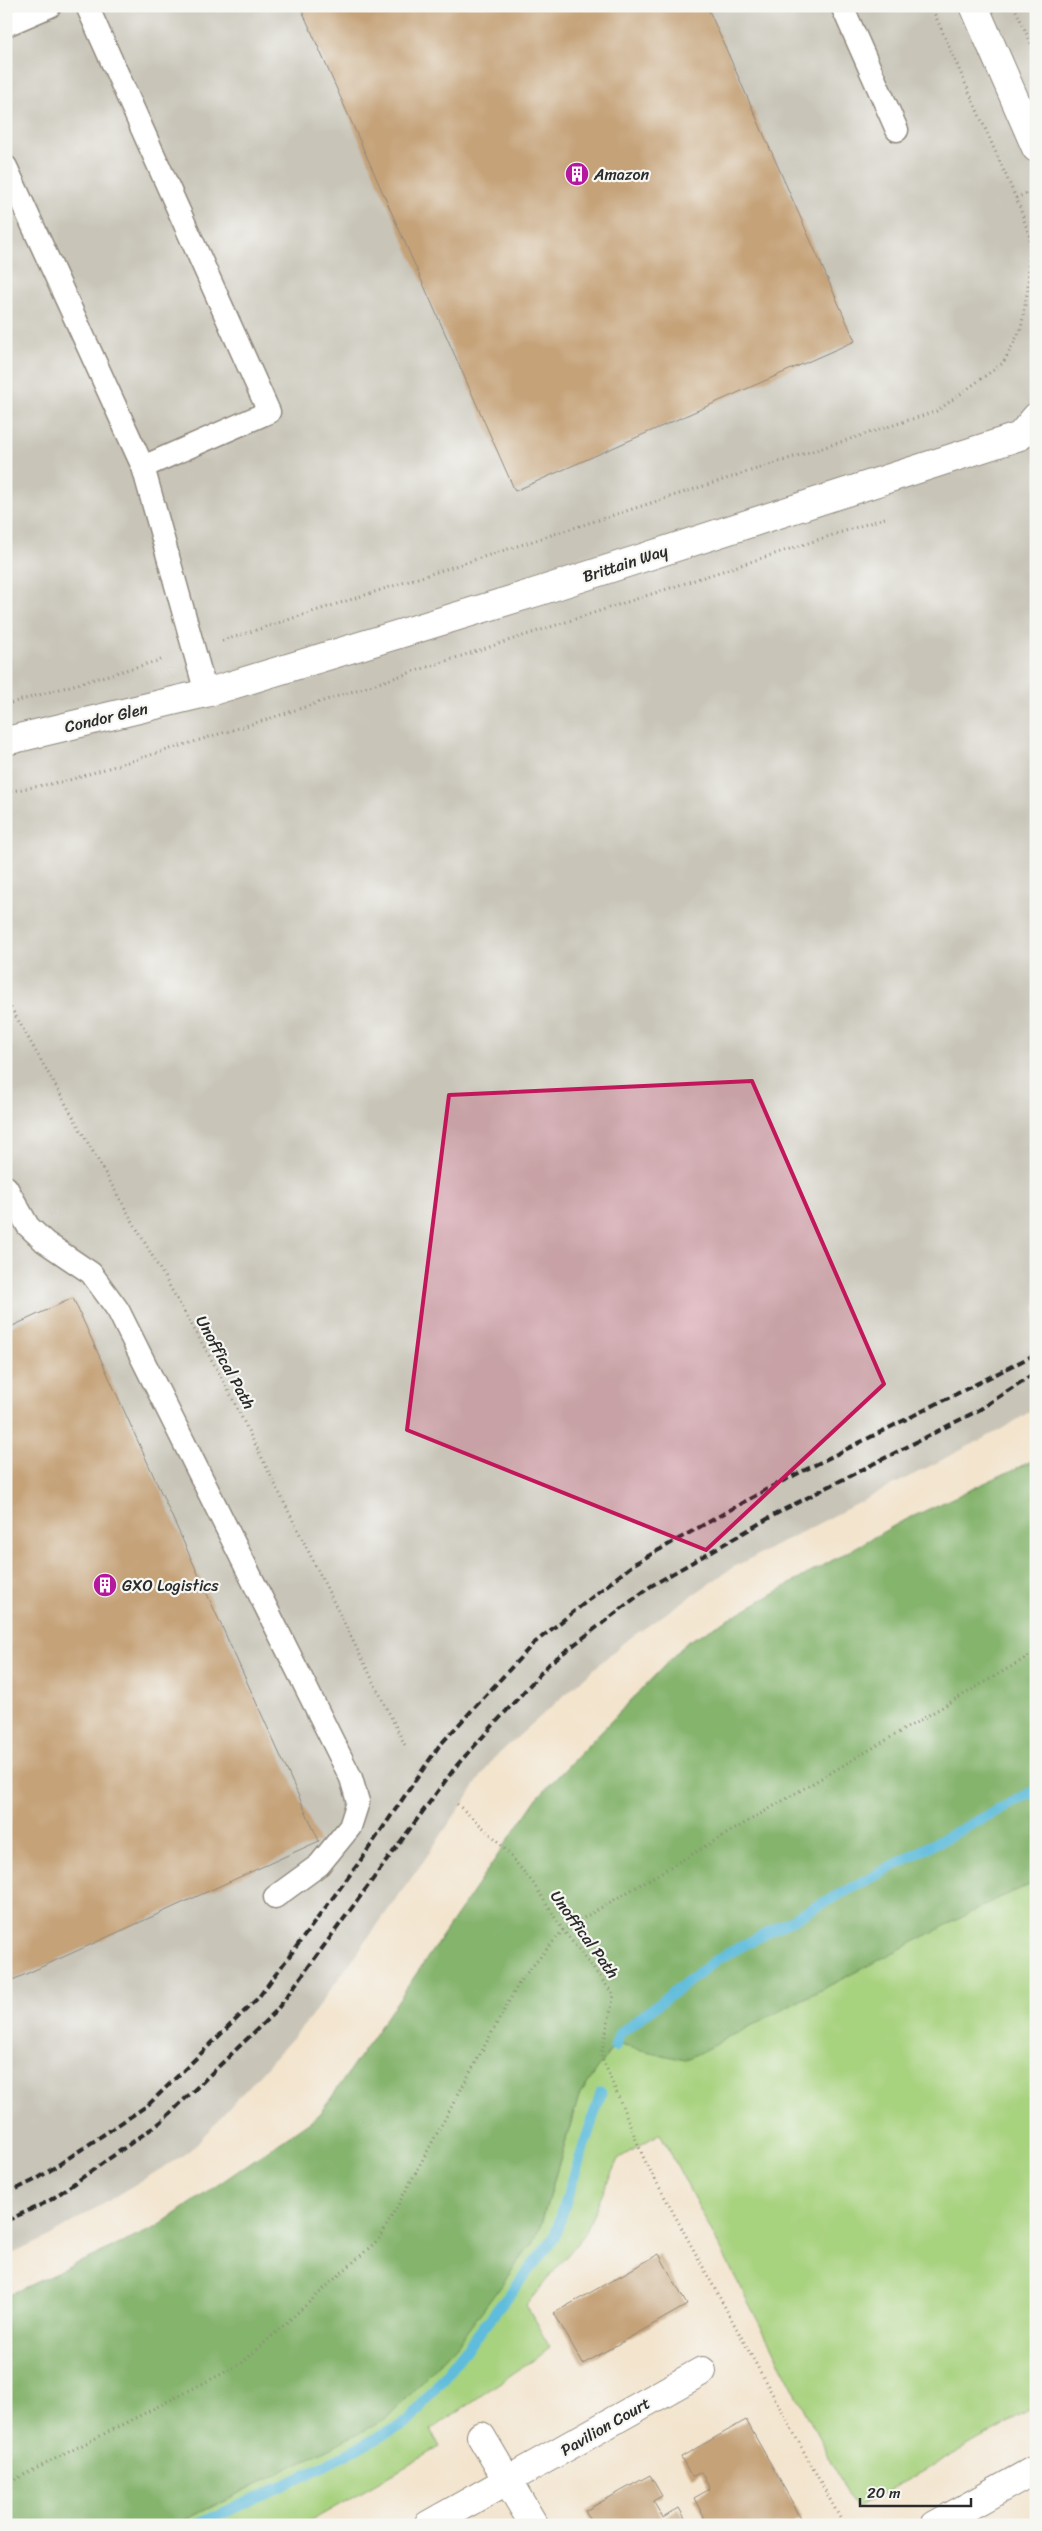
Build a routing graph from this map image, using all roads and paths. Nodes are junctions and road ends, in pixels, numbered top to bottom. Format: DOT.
graph roads {
  1 [pos="50,6"];
  2 [pos="86,6"];
  3 [pos="842,6"];
  4 [pos="931,6"];
  5 [pos="974,6"];
  6 [pos="1014,6"];
  7 [pos="6,25"];
  8 [pos="1036,54"];
  9 [pos="897,130"];
  10 [pos="1036,148"];
  11 [pos="6,167"];
  12 [pos="1036,189"];
  13 [pos="13,198"];
  14 [pos="1016,198"];
  15 [pos="1036,417"];
  16 [pos="143,468"];
  17 [pos="898,513"];
  18 [pos="194,650"];
  19 [pos="206,694"];
  20 [pos="6,704"];
  21 [pos="6,741"];
  22 [pos="6,792"];
  23 [pos="6,999"];
  24 [pos="6,1187"];
  25 [pos="1036,1652"];
  26 [pos="406,1747"];
  27 [pos="457,1804"];
  28 [pos="275,1897"];
  29 [pos="563,1930"];
  30 [pos="702,2370"];
  31 [pos="481,2436"];
  32 [pos="1036,2469"];
  33 [pos="508,2481"];
  34 [pos="6,2484"];
  35 [pos="428,2525"];
  36 [pos="534,2525"];
  37 [pos="844,2525"];
  38 [pos="934,2525"];
  1 -- 7 [label="lane"];
  2 -- 16 [label="lane"];
  3 -- 9 [label="lane"];
  4 -- 14 [label="path"];
  5 -- 10 [label="street"];
  6 -- 8 [label="path"];
  11 -- 13 [label="lane"];
  12 -- 14 [label="path"];
  13 -- 16 [label="lane"];
  14 -- 18 [label="path"];
  15 -- 19 [label="street, Brittain Way"];
  16 -- 18 [label="lane"];
  17 -- 22 [label="path"];
  18 -- 19 [label="lane"];
  18 -- 20 [label="path"];
  19 -- 21 [label="street, Condor Glen"];
  23 -- 26 [label="path, Unoffical Path"];
  24 -- 28 [label="lane"];
  25 -- 29 [label="path"];
  27 -- 29 [label="path, Unoffical Path"];
  29 -- 34 [label="path"];
  29 -- 37 [label="path, Unoffical Path"];
  30 -- 33 [label="street, Pavilion Court"];
  31 -- 33 [label="street"];
  32 -- 38 [label="street"];
  33 -- 35 [label="street, Pavilion Court"];
  33 -- 36 [label="street"];
}
